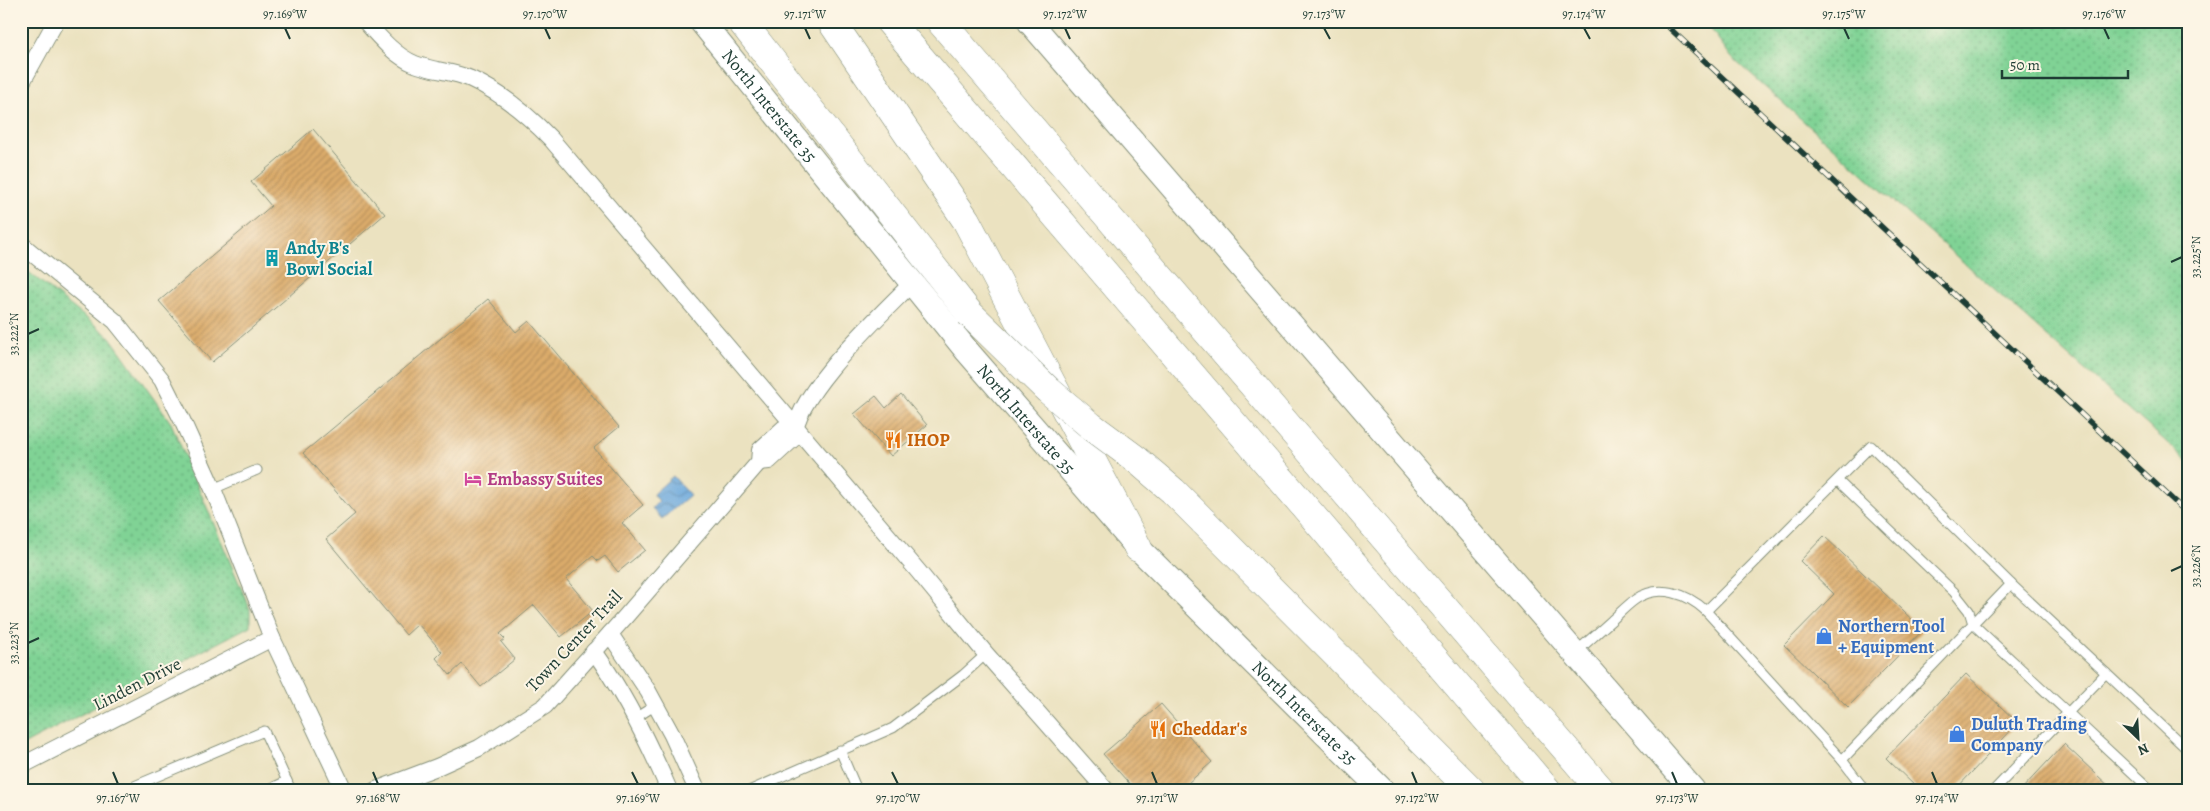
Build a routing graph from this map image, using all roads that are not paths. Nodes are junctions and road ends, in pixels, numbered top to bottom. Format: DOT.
graph roads {
  1 [pos="56,21"];
  2 [pos="365,21"];
  3 [pos="701,21"];
  4 [pos="741,21"];
  5 [pos="831,21"];
  6 [pos="889,21"];
  7 [pos="940,21"];
  8 [pos="1028,21"];
  9 [pos="21,84"];
  10 [pos="21,244"];
  11 [pos="913,282"];
  12 [pos="794,427"];
  13 [pos="257,470"];
  14 [pos="1838,481"];
  15 [pos="212,489"];
  16 [pos="1138,548"];
  17 [pos="2011,584"];
  18 [pos="1706,611"];
  19 [pos="1973,624"];
  20 [pos="610,634"];
  21 [pos="272,638"];
  22 [pos="594,651"];
  23 [pos="1574,653"];
  24 [pos="986,654"];
  25 [pos="2106,673"];
  26 [pos="656,705"];
  27 [pos="2069,712"];
  28 [pos="635,718"];
  29 [pos="840,750"];
  30 [pos="2189,751"];
  31 [pos="1842,760"];
  32 [pos="21,766"];
  33 [pos="289,785"];
  34 [pos="1376,788"];
  35 [pos="125,790"];
  36 [pos="267,790"];
  37 [pos="344,790"];
  38 [pos="376,790"];
  39 [pos="669,790"];
  40 [pos="697,790"];
  41 [pos="751,790"];
  42 [pos="857,790"];
  43 [pos="1106,790"];
  44 [pos="1472,790"];
  45 [pos="1547,790"];
  46 [pos="1601,790"];
  47 [pos="1693,790"];
  48 [pos="1865,790"];
  49 [pos="1994,790"];
  50 [pos="2151,790"];
  1 -- 9 [label="street"];
  2 -- 12 [label="street"];
  3 -- 11 [label="main road, North Interstate 35"];
  4 -- 44 [label="highway, bridge"];
  5 -- 16 [label="highway"];
  6 -- 45 [label="highway"];
  7 -- 46 [label="highway"];
  8 -- 23 [label="main road"];
  10 -- 15 [label="street"];
  11 -- 12 [label="street, Town Center Trail"];
  11 -- 16 [label="main road, North Interstate 35"];
  12 -- 20 [label="street, Town Center Trail"];
  12 -- 24 [label="street"];
  13 -- 15 [label="lane"];
  14 -- 17 [label="lane"];
  14 -- 18 [label="lane"];
  14 -- 19 [label="lane"];
  15 -- 21 [label="street"];
  16 -- 34 [label="main road, North Interstate 35"];
  17 -- 19 [label="lane"];
  17 -- 25 [label="lane"];
  18 -- 23 [label="lane"];
  18 -- 31 [label="lane"];
  19 -- 27 [label="lane"];
  19 -- 31 [label="lane"];
  20 -- 22 [label="street, Town Center Trail"];
  20 -- 26 [label="street"];
  21 -- 32 [label="street, Linden Drive"];
  21 -- 37 [label="street"];
  22 -- 28 [label="street"];
  22 -- 38 [label="street, Town Center Trail"];
  23 -- 47 [label="main road"];
  24 -- 29 [label="lane"];
  24 -- 43 [label="street"];
  25 -- 27 [label="lane"];
  25 -- 30 [label="lane"];
  26 -- 28 [label="lane"];
  26 -- 40 [label="street"];
  27 -- 49 [label="lane"];
  27 -- 50 [label="lane"];
  28 -- 39 [label="street"];
  29 -- 41 [label="lane"];
  29 -- 42 [label="lane"];
  31 -- 48 [label="lane"];
  33 -- 35 [label="lane"];
  33 -- 36 [label="lane"];
}
